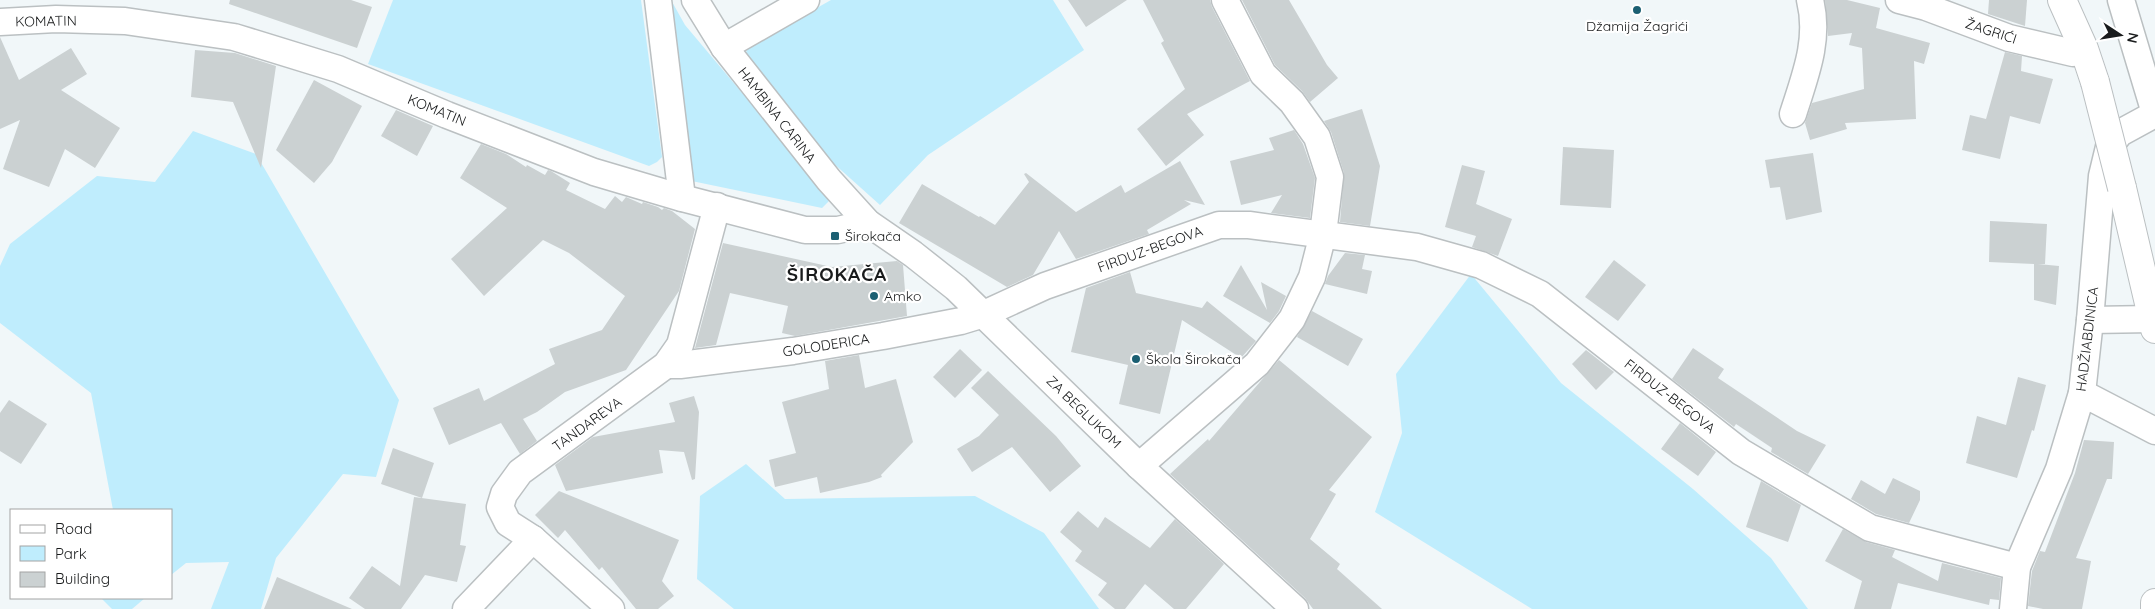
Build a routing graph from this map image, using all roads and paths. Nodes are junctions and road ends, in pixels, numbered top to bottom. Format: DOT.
graph roads {
  1 [pos="658,0"];
  2 [pos="695,0"];
  3 [pos="806,0"];
  4 [pos="1225,0"];
  5 [pos="1810,0"];
  6 [pos="1900,0"];
  7 [pos="2062,0"];
  8 [pos="2121,0"];
  9 [pos="0,22"];
  10 [pos="724,47"];
  11 [pos="2084,49"];
  12 [pos="2155,113"];
  13 [pos="1793,114"];
  14 [pos="682,198"];
  15 [pos="717,206"];
  16 [pos="868,223"];
  17 [pos="1323,234"];
  18 [pos="984,314"];
  19 [pos="2090,320"];
  20 [pos="2154,324"];
  21 [pos="666,365"];
  22 [pos="2082,393"];
  23 [pos="2155,431"];
  24 [pos="1139,466"];
  25 [pos="532,539"];
  26 [pos="2017,567"];
  27 [pos="2155,603"];
  28 [pos="602,606"];
  29 [pos="466,609"];
  30 [pos="1294,609"];
  31 [pos="2013,609"];
  32 [pos="2154,609"];
  1 -- 14 [label="street"];
  2 -- 10 [label="street, HAMBINA CARINA"];
  3 -- 10 [label="street"];
  4 -- 17 [label="street"];
  5 -- 13 [label="street"];
  6 -- 11 [label="street, ŽAGRIĆI"];
  7 -- 11 [label="main road"];
  8 -- 12 [label="street"];
  9 -- 14 [label="street, KOMATIN"];
  10 -- 16 [label="street, HAMBINA CARINA"];
  11 -- 20 [label="main road, bridge"];
  12 -- 19 [label="street, HADŽIABDINICA"];
  14 -- 15 [label="street, KOMATIN"];
  15 -- 16 [label="street, KOMATIN"];
  15 -- 21 [label="street, TANDAREVA"];
  16 -- 18 [label="street, ZA BEGLUKOM"];
  17 -- 18 [label="street, FIRDUZ-BEGOVA"];
  17 -- 24 [label="street"];
  17 -- 26 [label="street, FIRDUZ-BEGOVA"];
  18 -- 21 [label="street, GOLODERICA"];
  18 -- 24 [label="street, ZA BEGLUKOM"];
  19 -- 20 [label="street"];
  19 -- 22 [label="street, HADŽIABDINICA"];
  21 -- 25 [label="street, TANDAREVA"];
  22 -- 23 [label="street"];
  22 -- 26 [label="street, HADŽIABDINICA"];
  24 -- 30 [label="street, ZA BEGLUKOM"];
  25 -- 28 [label="street"];
  25 -- 29 [label="street"];
  26 -- 31 [label="street, HADŽIABDINICA"];
  27 -- 32 [label="main road"];
}
